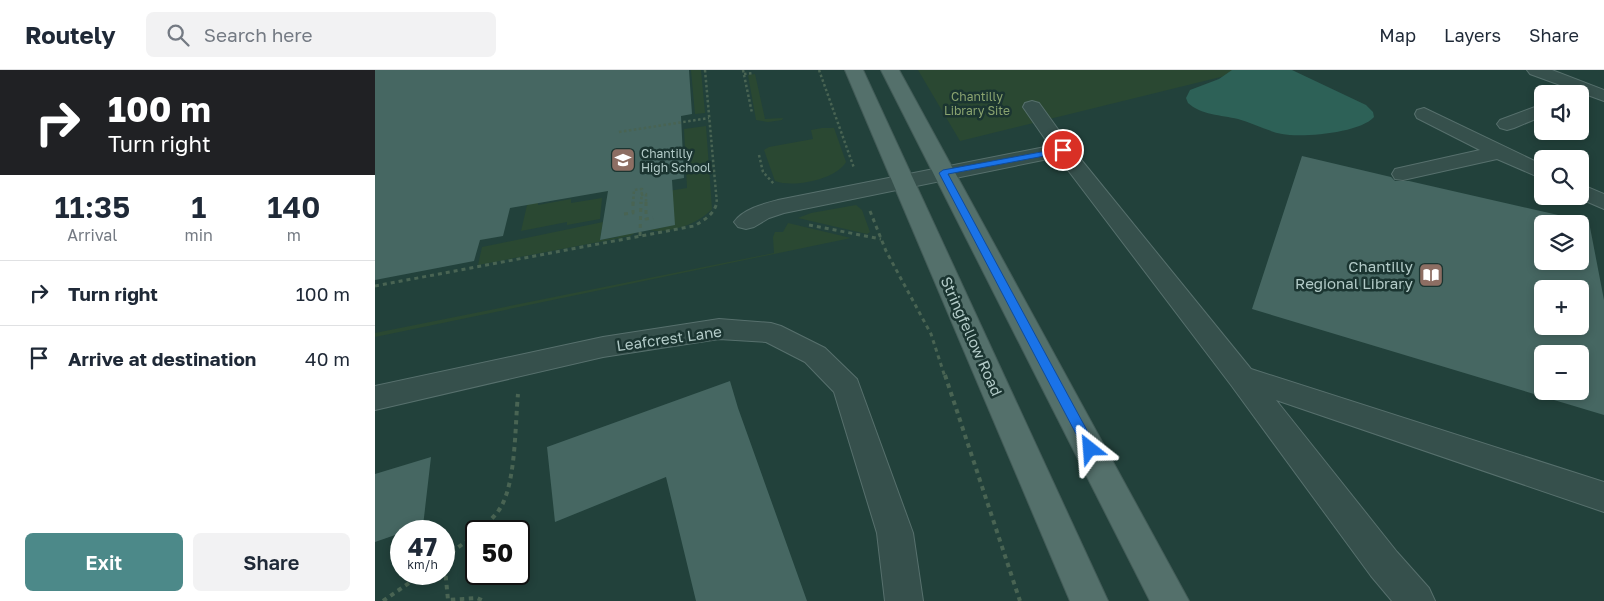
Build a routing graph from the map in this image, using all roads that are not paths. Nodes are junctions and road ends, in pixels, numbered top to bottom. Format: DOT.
graph roads {
  1 [pos="854,70"];
  2 [pos="890,70"];
  3 [pos="1536,70"];
  4 [pos="1604,80"];
  5 [pos="1590,93"];
  6 [pos="1032,107"];
  7 [pos="1534,113"];
  8 [pos="1424,114"];
  9 [pos="1507,124"];
  10 [pos="1063,150"];
  11 [pos="1499,152"];
  12 [pos="1534,169"];
  13 [pos="943,173"];
  14 [pos="1403,174"];
  15 [pos="902,181"];
  16 [pos="1589,195"];
  17 [pos="1604,202"];
  18 [pos="746,222"];
  19 [pos="1241,377"];
  20 [pos="375,398"];
  21 [pos="1604,497"];
  22 [pos="903,601"];
  23 [pos="1089,601"];
  24 [pos="1171,601"];
  25 [pos="1416,601"];
  1 -- 15 [label="main road, Stringfellow Road"];
  2 -- 13 [label="main road"];
  3 -- 5 [label="street"];
  4 -- 5 [label="street"];
  6 -- 10 [label="street"];
  7 -- 9 [label="street"];
  8 -- 11 [label="street"];
  10 -- 13 [label="street"];
  10 -- 19 [label="street"];
  11 -- 12 [label="street"];
  11 -- 14 [label="street"];
  13 -- 15 [label="street"];
  13 -- 24 [label="main road"];
  15 -- 18 [label="street"];
  15 -- 23 [label="main road, Stringfellow Road"];
  16 -- 17 [label="street"];
  19 -- 21 [label="street"];
  19 -- 25 [label="street"];
  20 -- 22 [label="street, Leafcrest Lane"];
}
